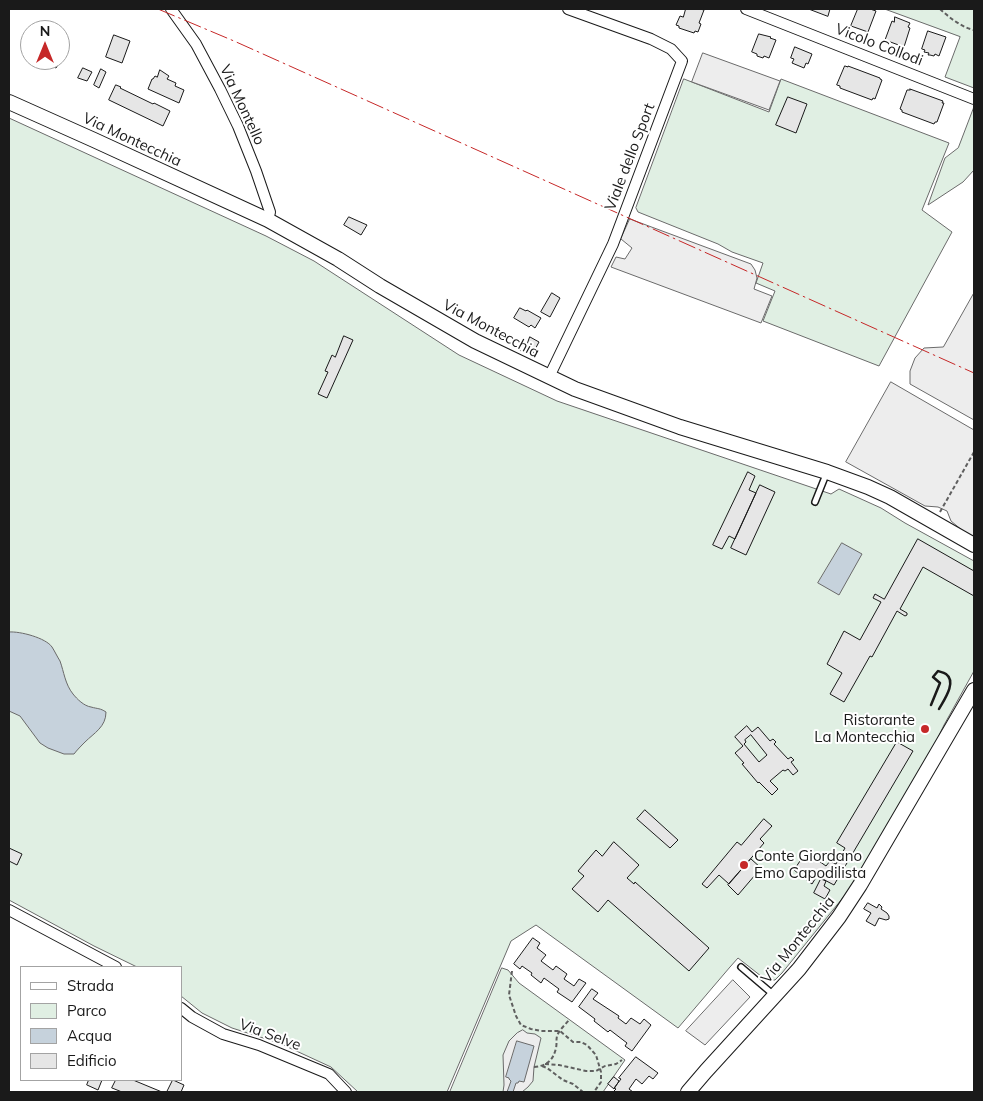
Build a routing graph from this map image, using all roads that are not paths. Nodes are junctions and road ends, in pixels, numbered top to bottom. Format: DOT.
graph roads {
  1 [pos="171,9"];
  2 [pos="746,9"];
  3 [pos="574,10"];
  4 [pos="974,98"];
  5 [pos="9,102"];
  6 [pos="268,220"];
  7 [pos="548,377"];
  8 [pos="827,472"];
  9 [pos="815,502"];
  10 [pos="974,545"];
  11 [pos="974,690"];
  12 [pos="9,910"];
  13 [pos="114,966"];
  14 [pos="741,967"];
  15 [pos="775,996"];
  16 [pos="182,1009"];
  17 [pos="346,1092"];
  18 [pos="688,1092"];
  1 -- 6 [label="street, Via Montello"];
  2 -- 4 [label="street, Vicolo Collodi"];
  3 -- 7 [label="street, Viale dello Sport"];
  5 -- 6 [label="street, Via Montecchia"];
  6 -- 7 [label="street, Via Montecchia"];
  7 -- 8 [label="street, Via Montecchia"];
  8 -- 9 [label="lane"];
  8 -- 10 [label="street, Via Montecchia"];
  11 -- 15 [label="street, Via Montecchia"];
  12 -- 13 [label="street"];
  14 -- 15 [label="lane"];
  15 -- 18 [label="street, Via Montecchia"];
  16 -- 17 [label="street, Via Selve"];
}
